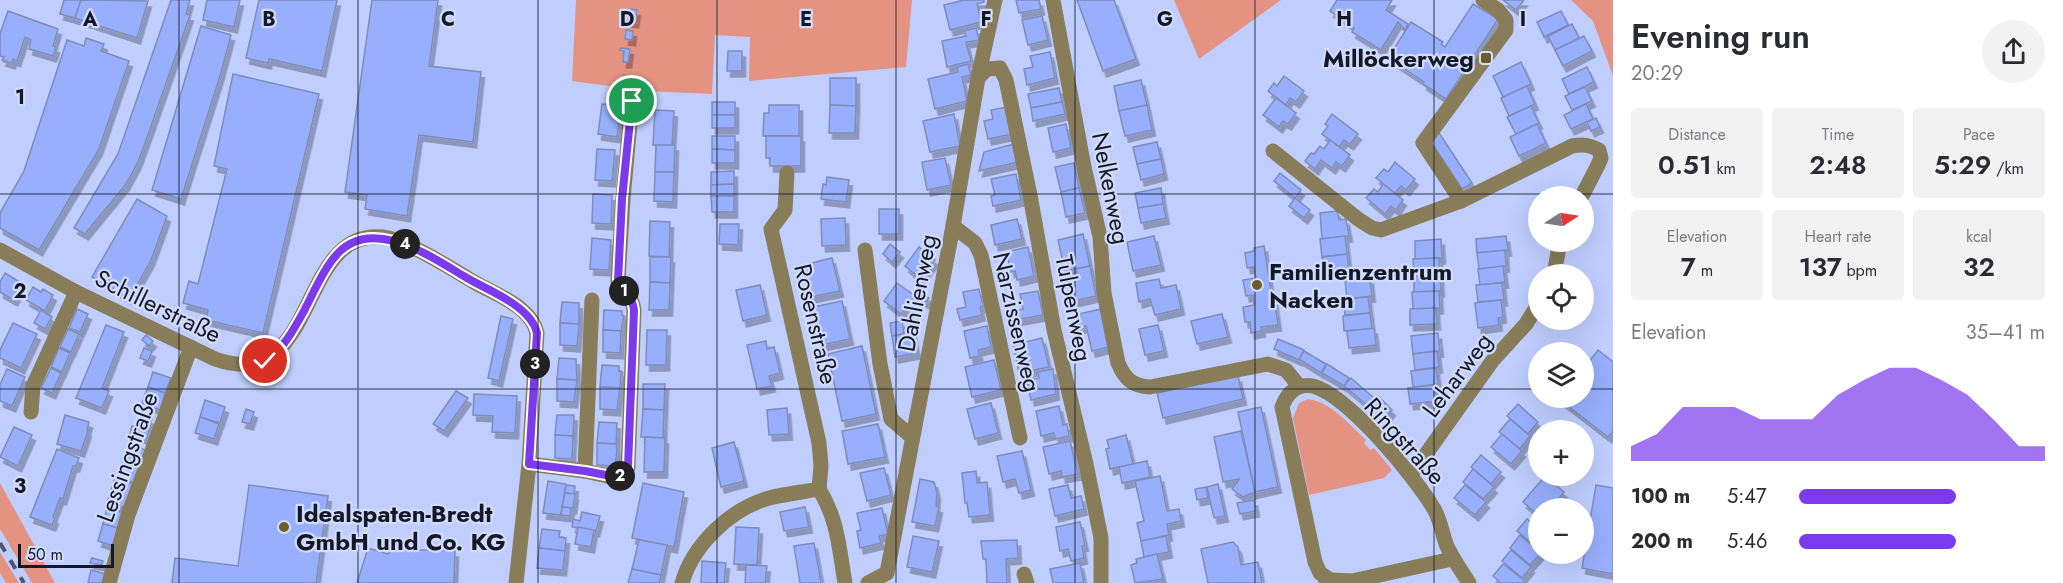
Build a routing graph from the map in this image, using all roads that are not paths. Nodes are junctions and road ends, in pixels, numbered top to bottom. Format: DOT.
graph roads {
  1 [pos="995,0"];
  2 [pos="1053,0"];
  3 [pos="1483,0"];
  4 [pos="978,78"];
  5 [pos="632,101"];
  6 [pos="1274,151"];
  7 [pos="787,173"];
  8 [pos="1587,186"];
  9 [pos="1461,201"];
  10 [pos="953,226"];
  11 [pos="0,250"];
  12 [pos="865,250"];
  13 [pos="75,292"];
  14 [pos="592,300"];
  15 [pos="1528,321"];
  16 [pos="191,346"];
  17 [pos="1129,382"];
  18 [pos="1299,387"];
  19 [pos="31,412"];
  20 [pos="912,437"];
  21 [pos="1020,438"];
  22 [pos="529,464"];
  23 [pos="585,471"];
  24 [pos="1411,475"];
  25 [pos="819,489"];
  26 [pos="1452,559"];
  27 [pos="1328,581"];
  28 [pos="109,583"];
  29 [pos="516,583"];
  30 [pos="682,583"];
  31 [pos="845,583"];
  32 [pos="868,583"];
  33 [pos="1101,583"];
  34 [pos="1470,583"];
  1 -- 4 [label="street, Dahlienweg"];
  2 -- 17 [label="street, Nelkenweg"];
  3 -- 9 [label="street"];
  4 -- 10 [label="street, Dahlienweg"];
  4 -- 33 [label="street, Tulpenweg"];
  5 -- 23 [label="street"];
  6 -- 9 [label="street"];
  7 -- 25 [label="street, Rosenstraße"];
  8 -- 9 [label="street"];
  10 -- 20 [label="street, Dahlienweg"];
  10 -- 21 [label="street, Narzissenweg"];
  11 -- 13 [label="street, Schillerstraße"];
  12 -- 20 [label="street"];
  13 -- 16 [label="street, Schillerstraße"];
  13 -- 19 [label="street"];
  14 -- 23 [label="street"];
  15 -- 24 [label="street, Leharweg"];
  16 -- 22 [label="street, Schillerstraße"];
  16 -- 28 [label="street, Lessingstraße"];
  17 -- 18 [label="street, Ringstraße"];
  18 -- 24 [label="street, Ringstraße"];
  18 -- 27 [label="street"];
  20 -- 32 [label="street, Dahlienweg"];
  22 -- 23 [label="street"];
  22 -- 29 [label="street, Schillerstraße"];
  24 -- 26 [label="street, Ringstraße"];
  25 -- 30 [label="street"];
  25 -- 31 [label="street"];
  26 -- 27 [label="street"];
  26 -- 34 [label="street, Ringstraße"];
}
